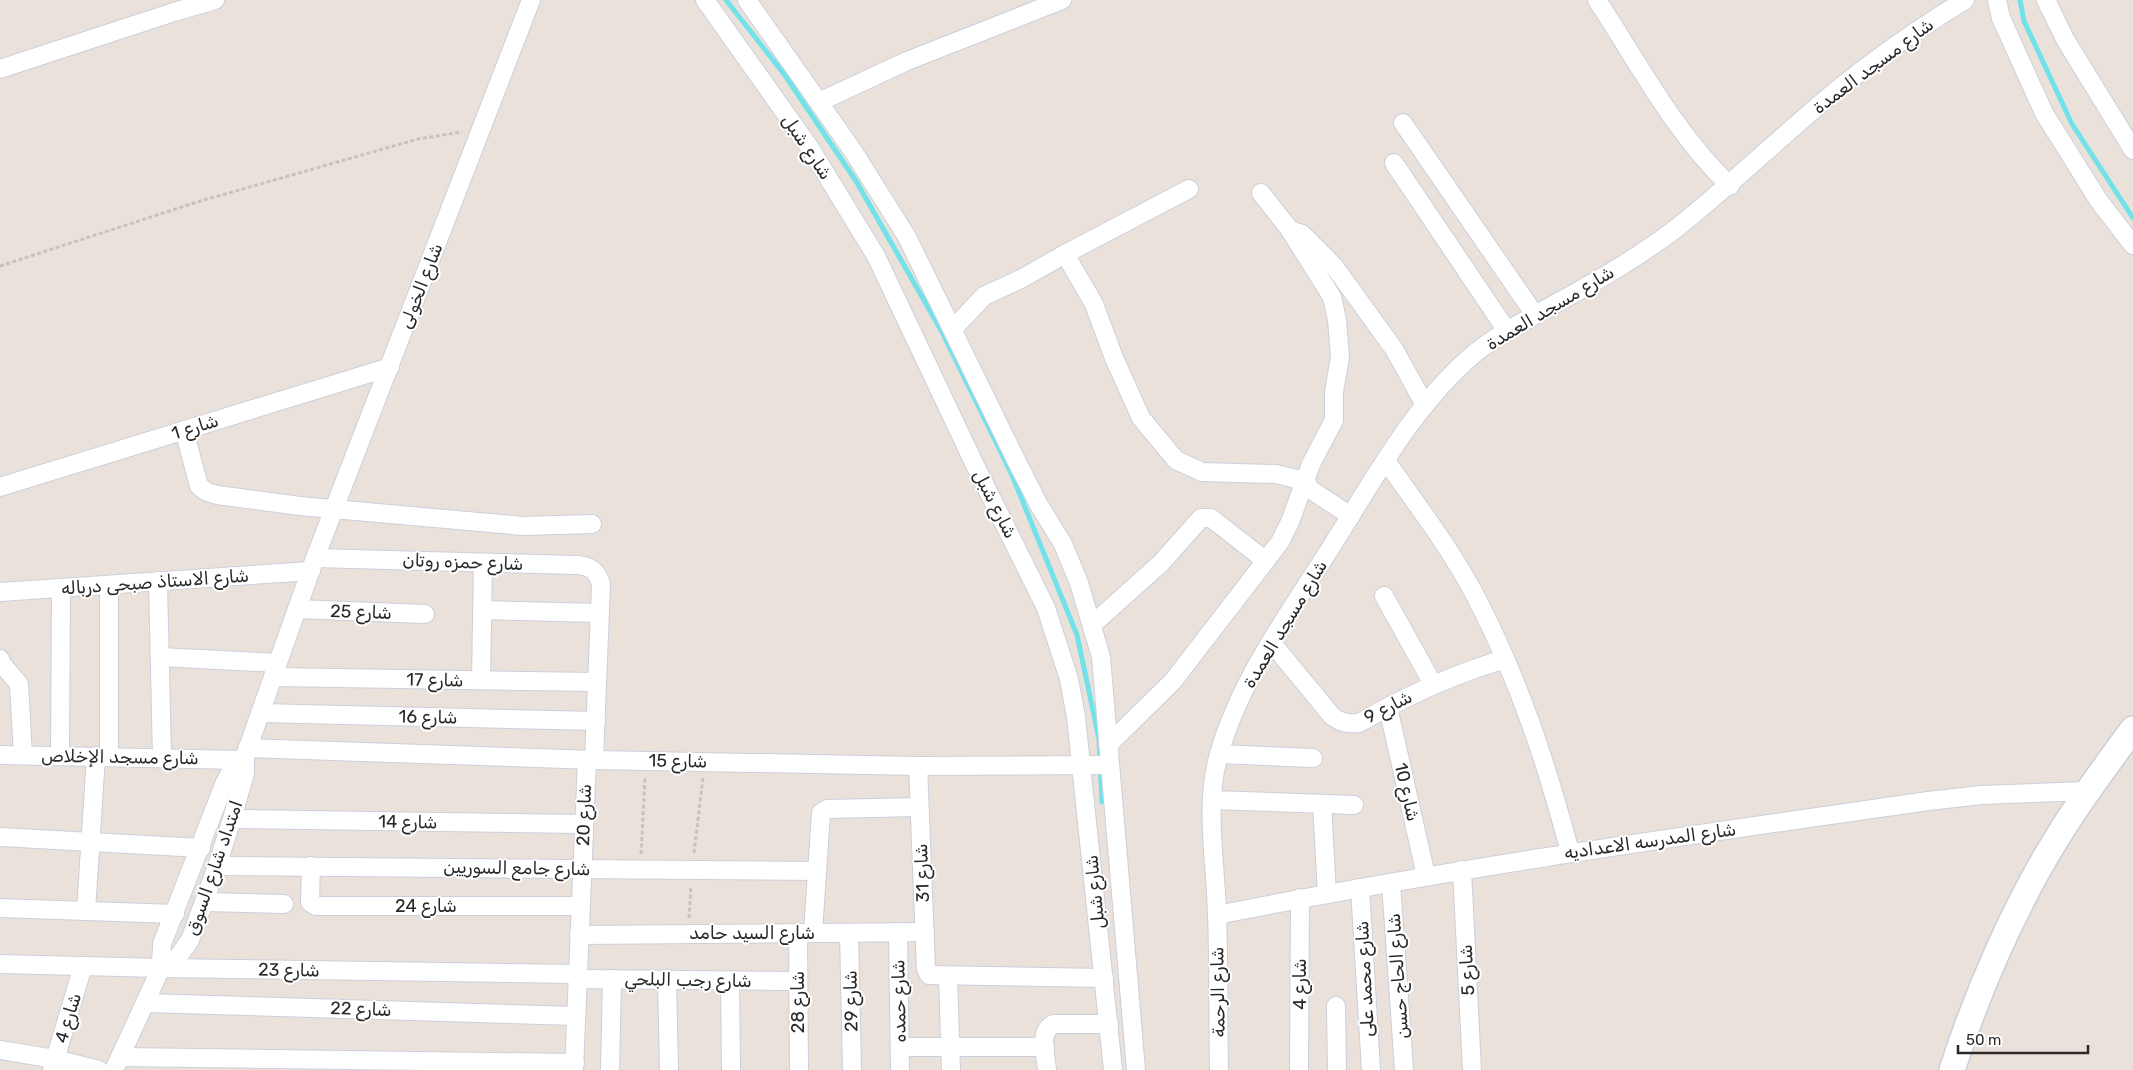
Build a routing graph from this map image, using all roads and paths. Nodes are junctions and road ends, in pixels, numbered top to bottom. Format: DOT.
graph roads {
  1 [pos="215,0"];
  2 [pos="531,0"];
  3 [pos="705,0"];
  4 [pos="746,0"];
  5 [pos="1062,0"];
  6 [pos="1597,0"];
  7 [pos="1965,0"];
  8 [pos="1997,0"];
  9 [pos="2046,0"];
  10 [pos="0,70"];
  11 [pos="819,102"];
  12 [pos="1403,123"];
  13 [pos="480,129"];
  14 [pos="2133,150"];
  15 [pos="1394,163"];
  16 [pos="1730,186"];
  17 [pos="1189,190"];
  18 [pos="1261,193"];
  19 [pos="1290,230"];
  20 [pos="2133,245"];
  21 [pos="1065,254"];
  22 [pos="0,266"];
  23 [pos="1535,315"];
  24 [pos="952,329"];
  25 [pos="1507,331"];
  26 [pos="390,367"];
  27 [pos="1425,405"];
  28 [pos="184,430"];
  29 [pos="1386,461"];
  30 [pos="1305,481"];
  31 [pos="0,487"];
  32 [pos="334,509"];
  33 [pos="1351,516"];
  34 [pos="592,524"];
  35 [pos="1266,561"];
  36 [pos="482,563"];
  37 [pos="313,565"];
  38 [pos="158,581"];
  39 [pos="602,584"];
  40 [pos="109,585"];
  41 [pos="61,588"];
  42 [pos="0,592"];
  43 [pos="1384,596"];
  44 [pos="297,609"];
  45 [pos="482,610"];
  46 [pos="600,613"];
  47 [pos="425,614"];
  48 [pos="1093,624"];
  49 [pos="1271,642"];
  50 [pos="160,657"];
  51 [pos="0,659"];
  52 [pos="1505,659"];
  53 [pos="275,670"];
  54 [pos="481,680"];
  55 [pos="597,682"];
  56 [pos="1433,684"];
  57 [pos="1388,707"];
  58 [pos="260,713"];
  59 [pos="596,721"];
  60 [pos="2133,729"];
  61 [pos="1108,745"];
  62 [pos="1219,754"];
  63 [pos="0,755"];
  64 [pos="23,755"];
  65 [pos="244,755"];
  66 [pos="60,756"];
  67 [pos="102,756"];
  68 [pos="162,757"];
  69 [pos="1313,758"];
  70 [pos="590,760"];
  71 [pos="645,761"];
  72 [pos="704,762"];
  73 [pos="1080,765"];
  74 [pos="1109,765"];
  75 [pos="918,766"];
  76 [pos="2087,792"];
  77 [pos="1212,800"];
  78 [pos="1322,804"];
  79 [pos="1354,805"];
  80 [pos="920,807"];
  81 [pos="232,819"];
  82 [pos="584,824"];
  83 [pos="0,838"];
  84 [pos="90,842"];
  85 [pos="201,848"];
  86 [pos="1570,852"];
  87 [pos="217,866"];
  88 [pos="311,866"];
  89 [pos="582,869"];
  90 [pos="640,870"];
  91 [pos="692,870"];
  92 [pos="1462,870"];
  93 [pos="817,871"];
  94 [pos="1426,876"];
  95 [pos="1391,883"];
  96 [pos="1360,888"];
  97 [pos="1327,894"];
  98 [pos="1300,898"];
  99 [pos="205,902"];
  100 [pos="284,904"];
  101 [pos="579,906"];
  102 [pos="0,908"];
  103 [pos="86,911"];
  104 [pos="175,914"];
  105 [pos="1217,915"];
  106 [pos="898,932"];
  107 [pos="925,932"];
  108 [pos="805,933"];
  109 [pos="849,933"];
  110 [pos="688,934"];
  111 [pos="579,935"];
  112 [pos="0,964"];
  113 [pos="83,966"];
  114 [pos="161,968"];
  115 [pos="577,976"];
  116 [pos="940,976"];
  117 [pos="1104,978"];
  118 [pos="612,979"];
  119 [pos="667,980"];
  120 [pos="730,980"];
  121 [pos="798,981"];
  122 [pos="145,1003"];
  123 [pos="1336,1006"];
  124 [pos="576,1016"];
  125 [pos="1109,1024"];
  126 [pos="900,1047"];
  127 [pos="950,1047"];
  128 [pos="1045,1047"];
  129 [pos="0,1050"];
  130 [pos="54,1064"];
  131 [pos="117,1064"];
  132 [pos="574,1067"];
  133 [pos="99,1070"];
  134 [pos="610,1070"];
  135 [pos="669,1070"];
  136 [pos="731,1070"];
  137 [pos="799,1070"];
  138 [pos="852,1070"];
  139 [pos="900,1070"];
  140 [pos="950,1070"];
  141 [pos="1047,1070"];
  142 [pos="1113,1070"];
  143 [pos="1136,1070"];
  144 [pos="1219,1070"];
  145 [pos="1299,1070"];
  146 [pos="1337,1070"];
  147 [pos="1371,1070"];
  148 [pos="1404,1070"];
  149 [pos="1472,1070"];
  150 [pos="1952,1070"];
  1 -- 10 [label="street"];
  2 -- 13 [label="street, شارع الخولى"];
  3 -- 73 [label="street, شارع شبل"];
  4 -- 11 [label="street, شارع شبل"];
  5 -- 11 [label="street"];
  6 -- 16 [label="street"];
  7 -- 16 [label="street, شارع مسجد العمدة"];
  8 -- 20 [label="street"];
  9 -- 14 [label="street"];
  11 -- 24 [label="street, شارع شبل"];
  12 -- 23 [label="street"];
  13 -- 22 [label="path"];
  13 -- 26 [label="street, شارع الخولى"];
  15 -- 25 [label="street"];
  16 -- 23 [label="street, شارع مسجد العمدة"];
  17 -- 21 [label="street"];
  18 -- 19 [label="street"];
  19 -- 27 [label="street"];
  19 -- 30 [label="street"];
  21 -- 24 [label="street"];
  21 -- 30 [label="street"];
  23 -- 25 [label="street, شارع مسجد العمدة"];
  24 -- 48 [label="street, شارع شبل"];
  25 -- 27 [label="street, شارع مسجد العمدة"];
  26 -- 28 [label="street, شارع 1"];
  26 -- 32 [label="street, شارع الخولى"];
  27 -- 29 [label="street, شارع مسجد العمدة"];
  28 -- 31 [label="street, شارع 1"];
  28 -- 32 [label="street"];
  29 -- 33 [label="street, شارع مسجد العمدة"];
  29 -- 52 [label="street"];
  30 -- 33 [label="street"];
  30 -- 35 [label="street"];
  32 -- 34 [label="street"];
  32 -- 37 [label="street, شارع الخولى"];
  33 -- 49 [label="street, شارع مسجد العمدة"];
  35 -- 48 [label="street"];
  35 -- 61 [label="street"];
  36 -- 37 [label="street, شارع حمزه روتان"];
  36 -- 39 [label="street, شارع حمزه روتان"];
  36 -- 45 [label="street"];
  37 -- 38 [label="street, شارع الاستاذ صبحى درباله"];
  37 -- 44 [label="street, امتداد شارع السوق"];
  38 -- 40 [label="street, شارع الاستاذ صبحى درباله"];
  38 -- 50 [label="street"];
  39 -- 46 [label="street, شارع 20"];
  40 -- 41 [label="street, شارع الاستاذ صبحى درباله"];
  40 -- 67 [label="street"];
  41 -- 42 [label="street, شارع الاستاذ صبحى درباله"];
  41 -- 66 [label="street"];
  43 -- 56 [label="street"];
  44 -- 47 [label="street, شارع 25"];
  44 -- 53 [label="street, امتداد شارع السوق"];
  45 -- 46 [label="street"];
  45 -- 54 [label="street"];
  46 -- 55 [label="street, شارع 20"];
  48 -- 61 [label="street, شارع شبل"];
  49 -- 57 [label="street, شارع 9"];
  49 -- 62 [label="street, شارع مسجد العمدة"];
  50 -- 53 [label="street, شارع 17"];
  50 -- 68 [label="street"];
  51 -- 64 [label="street"];
  52 -- 56 [label="street, شارع 9"];
  52 -- 86 [label="street"];
  53 -- 54 [label="street, شارع 17"];
  53 -- 58 [label="street, امتداد شارع السوق"];
  54 -- 55 [label="street, شارع 17"];
  55 -- 59 [label="street, شارع 20"];
  56 -- 57 [label="street, شارع 9"];
  57 -- 94 [label="street, شارع 10"];
  58 -- 59 [label="street, شارع 16"];
  58 -- 65 [label="street, امتداد شارع السوق"];
  59 -- 70 [label="street, شارع 20"];
  60 -- 76 [label="main road"];
  61 -- 74 [label="street, شارع شبل"];
  62 -- 69 [label="street"];
  62 -- 77 [label="street, شارع مسجد العمدة"];
  63 -- 64 [label="street, شارع مسجد الإخلاص"];
  64 -- 66 [label="street, شارع مسجد الإخلاص"];
  65 -- 68 [label="street, شارع مسجد الإخلاص"];
  65 -- 70 [label="street, شارع 15"];
  65 -- 81 [label="street, امتداد شارع السوق"];
  65 -- 85 [label="street, امتداد شارع السوق"];
  66 -- 67 [label="street, شارع مسجد الإخلاص"];
  67 -- 68 [label="street, شارع مسجد الإخلاص"];
  67 -- 84 [label="street"];
  70 -- 71 [label="street, شارع 15"];
  70 -- 82 [label="street, شارع 20"];
  71 -- 72 [label="street, شارع 15"];
  71 -- 90 [label="path"];
  72 -- 75 [label="street, شارع 15"];
  72 -- 91 [label="path"];
  73 -- 74 [label="street, شارع 15"];
  73 -- 75 [label="street, شارع 15"];
  73 -- 117 [label="street, شارع شبل"];
  74 -- 143 [label="street, شارع شبل"];
  75 -- 80 [label="street, شارع 31"];
  76 -- 86 [label="street, شارع المدرسه الاعداديه"];
  76 -- 150 [label="main road"];
  77 -- 78 [label="street"];
  77 -- 105 [label="street, شارع مسجد العمدة"];
  78 -- 79 [label="street"];
  78 -- 97 [label="street"];
  80 -- 93 [label="street, شارع 28"];
  80 -- 107 [label="street, شارع 31"];
  81 -- 82 [label="street, شارع 14"];
  81 -- 87 [label="street, امتداد شارع السوق"];
  82 -- 89 [label="street, شارع 20"];
  83 -- 84 [label="street"];
  84 -- 85 [label="street"];
  84 -- 103 [label="street"];
  85 -- 104 [label="street, امتداد شارع السوق"];
  86 -- 92 [label="street, شارع المدرسه الاعداديه"];
  87 -- 88 [label="street, شارع جامع السوريين"];
  87 -- 99 [label="street, امتداد شارع السوق"];
  88 -- 89 [label="street, شارع جامع السوريين"];
  88 -- 101 [label="street, شارع 24"];
  89 -- 90 [label="street, شارع جامع السوريين"];
  89 -- 101 [label="street, شارع 20"];
  90 -- 91 [label="street, شارع جامع السوريين"];
  91 -- 93 [label="street, شارع جامع السوريين"];
  91 -- 110 [label="path"];
  92 -- 94 [label="street, شارع المدرسه الاعداديه"];
  92 -- 149 [label="street, شارع 5"];
  93 -- 108 [label="street, شارع 28"];
  94 -- 95 [label="street, شارع المدرسه الاعداديه"];
  95 -- 96 [label="street, شارع المدرسه الاعداديه"];
  95 -- 148 [label="street, شارع الحاج حسن"];
  96 -- 97 [label="street, شارع المدرسه الاعداديه"];
  96 -- 147 [label="street, شارع محمد على"];
  97 -- 98 [label="street, شارع المدرسه الاعداديه"];
  98 -- 105 [label="street, شارع المدرسه الاعداديه"];
  98 -- 145 [label="street, شارع 4"];
  99 -- 100 [label="street"];
  99 -- 114 [label="street, امتداد شارع السوق"];
  101 -- 111 [label="street, شارع 20"];
  102 -- 103 [label="street"];
  103 -- 104 [label="street"];
  104 -- 114 [label="street, امتداد شارع السوق"];
  105 -- 144 [label="street, شارع الرحمة"];
  106 -- 107 [label="street, شارع السيد حامد"];
  106 -- 109 [label="street, شارع السيد حامد"];
  106 -- 126 [label="street, شارع حمده"];
  107 -- 116 [label="street, شارع 31"];
  108 -- 109 [label="street, شارع السيد حامد"];
  108 -- 110 [label="street, شارع السيد حامد"];
  108 -- 121 [label="street, شارع 28"];
  109 -- 138 [label="street, شارع 29"];
  110 -- 111 [label="street, شارع السيد حامد"];
  111 -- 115 [label="street, شارع 20"];
  112 -- 113 [label="street, شارع 23"];
  113 -- 114 [label="street, شارع 23"];
  113 -- 130 [label="street, شارع 4"];
  114 -- 115 [label="street, شارع 23"];
  114 -- 122 [label="street, امتداد شارع السوق"];
  115 -- 118 [label="street, شارع رجب البلحي"];
  115 -- 124 [label="street, شارع 20"];
  116 -- 117 [label="street"];
  116 -- 127 [label="street, شارع 31"];
  117 -- 125 [label="street, شارع شبل"];
  118 -- 119 [label="street, شارع رجب البلحي"];
  118 -- 134 [label="street"];
  119 -- 120 [label="street, شارع رجب البلحي"];
  119 -- 135 [label="street"];
  120 -- 121 [label="street, شارع رجب البلحي"];
  120 -- 136 [label="street"];
  121 -- 137 [label="street, شارع 28"];
  122 -- 124 [label="street, شارع 22"];
  122 -- 131 [label="street, امتداد شارع السوق"];
  123 -- 146 [label="street"];
  124 -- 132 [label="street, شارع 20"];
  125 -- 128 [label="street"];
  125 -- 142 [label="street, شارع شبل"];
  126 -- 127 [label="street"];
  126 -- 139 [label="street, شارع حمده"];
  127 -- 128 [label="street"];
  127 -- 140 [label="street, شارع 31"];
  128 -- 141 [label="street"];
  129 -- 130 [label="street"];
  130 -- 133 [label="street"];
  131 -- 132 [label="street"];
}
